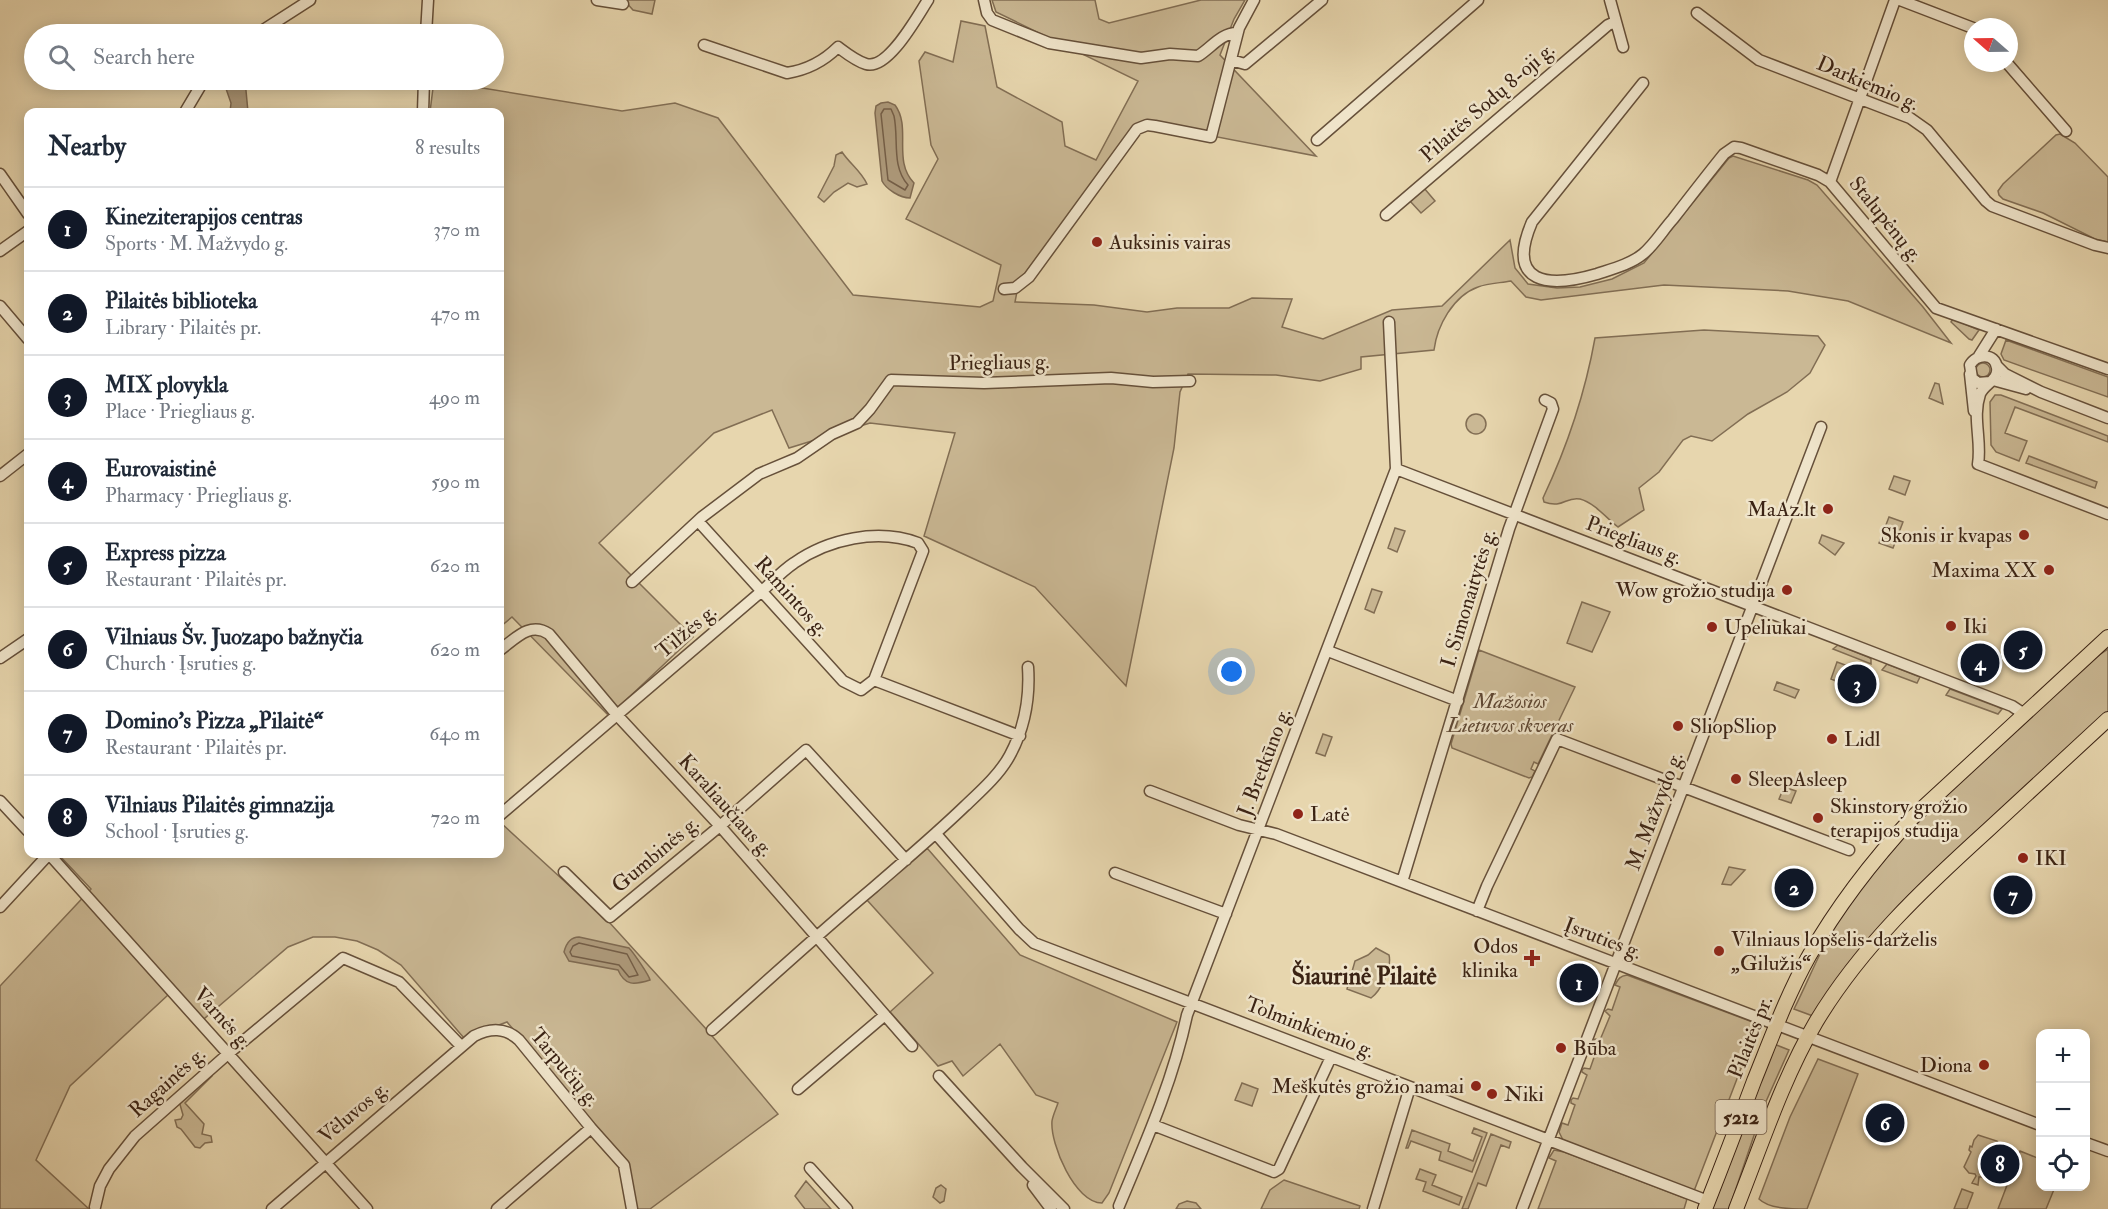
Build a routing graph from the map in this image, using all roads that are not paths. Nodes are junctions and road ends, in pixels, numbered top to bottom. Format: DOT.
graph roads {
  1 [pos="310,0"];
  2 [pos="428,0"];
  3 [pos="597,0"];
  4 [pos="928,0"];
  5 [pos="984,0"];
  6 [pos="1254,0"];
  7 [pos="1322,0"];
  8 [pos="1478,0"];
  9 [pos="1610,0"];
  10 [pos="1895,0"];
  11 [pos="1900,0"];
  12 [pos="623,4"];
  13 [pos="1696,13"];
  14 [pos="1615,22"];
  15 [pos="273,24"];
  16 [pos="427,24"];
  17 [pos="1964,25"];
  18 [pos="1237,33"];
  19 [pos="704,45"];
  20 [pos="1623,47"];
  21 [pos="1231,60"];
  22 [pos="2015,72"];
  23 [pos="1643,83"];
  24 [pos="198,90"];
  25 [pos="424,90"];
  26 [pos="1861,98"];
  27 [pos="187,108"];
  28 [pos="423,108"];
  29 [pos="2066,131"];
  30 [pos="1317,140"];
  31 [pos="0,174"];
  32 [pos="1830,182"];
  33 [pos="24,208"];
  34 [pos="1386,215"];
  35 [pos="24,234"];
  36 [pos="2108,248"];
  37 [pos="0,251"];
  38 [pos="1004,289"];
  39 [pos="0,306"];
  40 [pos="1389,322"];
  41 [pos="1996,329"];
  42 [pos="24,334"];
  43 [pos="1979,356"];
  44 [pos="1995,362"];
  45 [pos="2108,369"];
  46 [pos="1970,374"];
  47 [pos="1190,381"];
  48 [pos="1991,381"];
  49 [pos="2041,392"];
  50 [pos="1545,400"];
  51 [pos="1976,417"];
  52 [pos="2108,418"];
  53 [pos="1821,427"];
  54 [pos="24,457"];
  55 [pos="1396,469"];
  56 [pos="0,476"];
  57 [pos="2108,514"];
  58 [pos="1514,515"];
  59 [pos="698,521"];
  60 [pos="632,582"];
  61 [pos="762,591"];
  62 [pos="1753,607"];
  63 [pos="2108,637"];
  64 [pos="24,642"];
  65 [pos="504,647"];
  66 [pos="1328,651"];
  67 [pos="0,658"];
  68 [pos="1028,666"];
  69 [pos="874,680"];
  70 [pos="1458,701"];
  71 [pos="617,714"];
  72 [pos="2024,714"];
  73 [pos="2108,719"];
  74 [pos="1020,736"];
  75 [pos="1683,788"];
  76 [pos="1150,791"];
  77 [pos="0,801"];
  78 [pos="504,812"];
  79 [pos="720,826"];
  80 [pos="24,827"];
  81 [pos="1259,830"];
  82 [pos="936,834"];
  83 [pos="1849,850"];
  84 [pos="45,858"];
  85 [pos="53,858"];
  86 [pos="906,860"];
  87 [pos="564,872"];
  88 [pos="1115,873"];
  89 [pos="1402,882"];
  90 [pos="0,907"];
  91 [pos="1477,911"];
  92 [pos="1226,914"];
  93 [pos="817,937"];
  94 [pos="1615,964"];
  95 [pos="1192,1003"];
  96 [pos="885,1015"];
  97 [pos="1777,1025"];
  98 [pos="712,1030"];
  99 [pos="1809,1036"];
  100 [pos="461,1046"];
  101 [pos="912,1046"];
  102 [pos="229,1053"];
  103 [pos="1331,1057"];
  104 [pos="939,1076"];
  105 [pos="1410,1087"];
  106 [pos="798,1089"];
  107 [pos="2036,1123"];
  108 [pos="1153,1125"];
  109 [pos="591,1128"];
  110 [pos="1549,1139"];
  111 [pos="2090,1145"];
  112 [pos="2108,1151"];
  113 [pos="326,1161"];
  114 [pos="1022,1167"];
  115 [pos="810,1168"];
  116 [pos="1707,1205"];
  117 [pos="1119,1206"];
  118 [pos="95,1207"];
  119 [pos="1375,1208"];
  120 [pos="272,1209"];
  121 [pos="367,1209"];
  122 [pos="497,1209"];
  123 [pos="632,1209"];
  124 [pos="847,1209"];
  125 [pos="1051,1209"];
  126 [pos="1064,1209"];
  127 [pos="1522,1209"];
  128 [pos="1736,1209"];
  1 -- 15 [label="street"];
  2 -- 16 [label="street"];
  3 -- 12 [label="street"];
  4 -- 19 [label="street"];
  5 -- 18 [label="street"];
  6 -- 18 [label="street"];
  7 -- 21 [label="street"];
  8 -- 30 [label="street"];
  9 -- 14 [label="street"];
  10 -- 26 [label="street"];
  11 -- 17 [label="street"];
  13 -- 26 [label="street, Darkiemio g."];
  14 -- 20 [label="street"];
  14 -- 34 [label="street, Pilaitės Sodų 8-oji g."];
  18 -- 21 [label="street"];
  21 -- 38 [label="street"];
  22 -- 29 [label="street"];
  23 -- 32 [label="street, Stalupėnų g."];
  24 -- 27 [label="street"];
  25 -- 28 [label="street"];
  26 -- 32 [label="street"];
  26 -- 36 [label="street, Darkiemio g."];
  31 -- 33 [label="street"];
  32 -- 41 [label="street, Stalupėnų g."];
  35 -- 37 [label="street"];
  39 -- 42 [label="street"];
  40 -- 55 [label="street, J. Bretkūno g."];
  41 -- 43 [label="street"];
  41 -- 44 [label="street"];
  41 -- 45 [label="street, Stalupėnų g."];
  43 -- 44 [label="street"];
  43 -- 46 [label="street"];
  44 -- 48 [label="street"];
  44 -- 49 [label="street"];
  46 -- 48 [label="street"];
  46 -- 51 [label="street"];
  47 -- 59 [label="street, Priegliaus g."];
  48 -- 49 [label="street"];
  48 -- 51 [label="street"];
  49 -- 52 [label="street"];
  50 -- 58 [label="street, I. Simonaitytės g."];
  51 -- 57 [label="street"];
  53 -- 62 [label="street, M. Mažvydo g."];
  54 -- 56 [label="street"];
  55 -- 58 [label="street, Priegliaus g."];
  55 -- 66 [label="street, J. Bretkūno g."];
  58 -- 62 [label="street, Priegliaus g."];
  58 -- 70 [label="street, I. Simonaitytės g."];
  59 -- 60 [label="street"];
  59 -- 61 [label="street, Ramintos g."];
  61 -- 69 [label="street, Ramintos g."];
  61 -- 69 [label="street, Tilžės g."];
  61 -- 71 [label="street, Tilžės g."];
  62 -- 72 [label="street, Priegliaus g."];
  62 -- 75 [label="street, M. Mažvydo g."];
  63 -- 72 [label="main road, Pilaitės pr. / 5212"];
  64 -- 67 [label="street"];
  65 -- 71 [label="street, Karaliaučiaus g."];
  66 -- 70 [label="street"];
  66 -- 81 [label="street, J. Bretkūno g."];
  68 -- 74 [label="street"];
  69 -- 74 [label="street"];
  70 -- 89 [label="street, I. Simonaitytės g."];
  71 -- 78 [label="street, Tilžės g."];
  71 -- 79 [label="street, Karaliaučiaus g."];
  72 -- 97 [label="main road, Pilaitės pr. / 5212"];
  73 -- 99 [label="main road, 5212"];
  74 -- 82 [label="street"];
  75 -- 83 [label="street"];
  75 -- 91 [label="street"];
  75 -- 94 [label="street, M. Mažvydo g."];
  76 -- 81 [label="street, Įsruties g."];
  77 -- 80 [label="street"];
  79 -- 86 [label="street, Gumbinės g."];
  79 -- 87 [label="street, Gumbinės g."];
  79 -- 93 [label="street, Karaliaučiaus g."];
  81 -- 89 [label="street, Įsruties g."];
  81 -- 92 [label="street, J. Bretkūno g."];
  82 -- 86 [label="street"];
  82 -- 95 [label="street, Tolminkiemio g."];
  84 -- 90 [label="street"];
  85 -- 102 [label="street, Varnės g."];
  86 -- 93 [label="street"];
  88 -- 92 [label="street"];
  89 -- 91 [label="street, Įsruties g."];
  91 -- 94 [label="street, Įsruties g."];
  92 -- 95 [label="street, J. Bretkūno g."];
  93 -- 96 [label="street, Karaliaučiaus g."];
  93 -- 98 [label="street"];
  94 -- 97 [label="street, Įsruties g."];
  94 -- 110 [label="street, M. Mažvydo g."];
  95 -- 103 [label="street, Tolminkiemio g."];
  95 -- 108 [label="street, J. Bretkūno g."];
  96 -- 101 [label="street, Karaliaučiaus g."];
  96 -- 106 [label="street"];
  97 -- 99 [label="street, Įsruties g."];
  97 -- 116 [label="main road, Pilaitės pr. / 5212"];
  99 -- 107 [label="street, Įsruties g."];
  99 -- 128 [label="main road, 5212"];
  100 -- 102 [label="street, Ragainės g."];
  100 -- 109 [label="street, Tarpučių g."];
  100 -- 113 [label="street, Vėluvos g."];
  102 -- 113 [label="street, Varnės g."];
  102 -- 118 [label="street, Ragainės g."];
  103 -- 105 [label="street, Tolminkiemio g."];
  103 -- 108 [label="street"];
  104 -- 114 [label="street"];
  105 -- 110 [label="street, Tolminkiemio g."];
  105 -- 119 [label="street"];
  108 -- 117 [label="street, J. Bretkūno g."];
  109 -- 122 [label="street"];
  109 -- 123 [label="street, Tarpučių g."];
  110 -- 116 [label="street, Tolminkiemio g."];
  110 -- 127 [label="street, M. Mažvydo g."];
  111 -- 112 [label="street"];
  113 -- 120 [label="street, Vėluvos g."];
  113 -- 121 [label="street, Varnės g."];
  114 -- 125 [label="street"];
  114 -- 126 [label="street"];
  115 -- 124 [label="street"];
}
